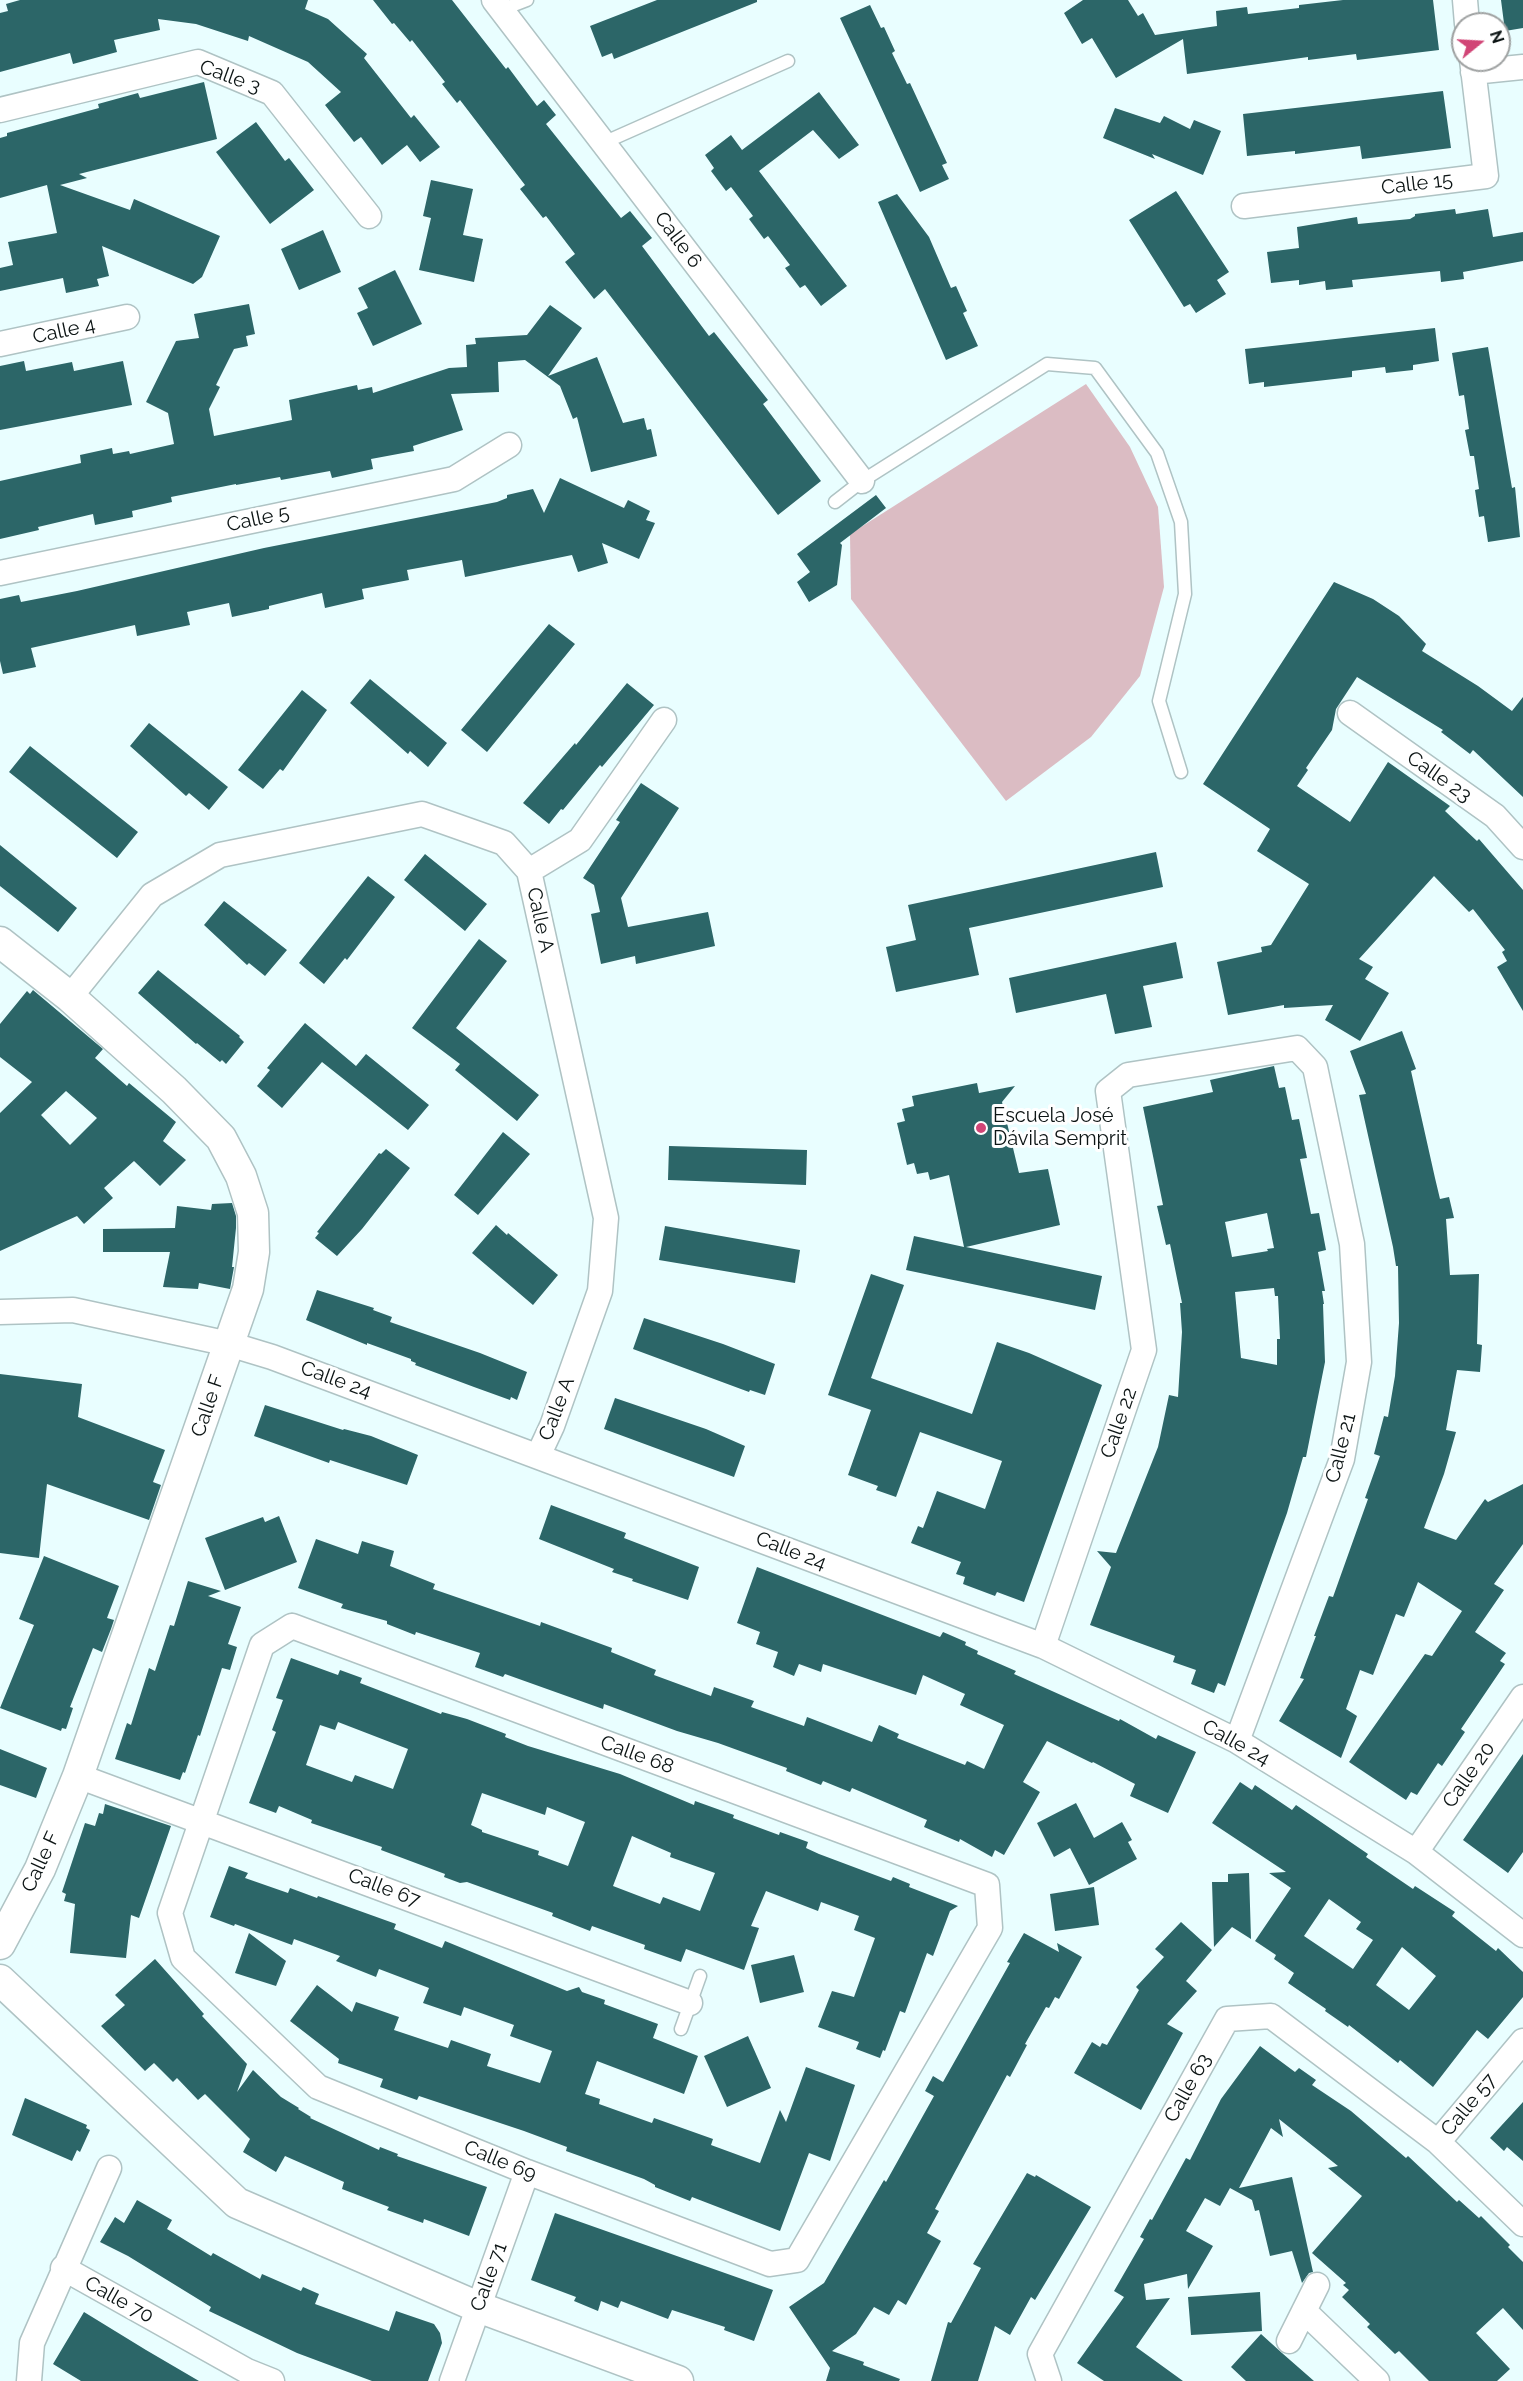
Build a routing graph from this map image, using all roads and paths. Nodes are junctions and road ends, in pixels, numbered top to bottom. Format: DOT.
graph roads {
  1 [pos="527,0"];
  2 [pos="497,5"];
  3 [pos="788,61"];
  4 [pos="1473,72"];
  5 [pos="0,110"];
  6 [pos="603,143"];
  7 [pos="1244,206"];
  8 [pos="369,216"];
  9 [pos="128,317"];
  10 [pos="0,344"];
  11 [pos="508,445"];
  12 [pos="862,481"];
  13 [pos="835,502"];
  14 [pos="0,573"];
  15 [pos="1350,713"];
  16 [pos="664,720"];
  17 [pos="1181,772"];
  18 [pos="1523,847"];
  19 [pos="529,871"];
  20 [pos="0,942"];
  21 [pos="70,997"];
  22 [pos="1122,1194"];
  23 [pos="0,1312"];
  24 [pos="229,1344"];
  25 [pos="538,1456"];
  26 [pos="1043,1646"];
  27 [pos="1523,1697"];
  28 [pos="1237,1741"];
  29 [pos="78,1776"];
  30 [pos="202,1820"];
  31 [pos="1416,1852"];
  32 [pos="1523,1935"];
  33 [pos="0,1944"];
  34 [pos="700,1976"];
  35 [pos="0,1980"];
  36 [pos="690,2002"];
  37 [pos="681,2029"];
  38 [pos="1523,2041"];
  39 [pos="904,2076"];
  40 [pos="1437,2142"];
  41 [pos="109,2168"];
  42 [pos="527,2172"];
  43 [pos="1523,2224"];
  44 [pos="63,2268"];
  45 [pos="1317,2285"];
  46 [pos="478,2307"];
  47 [pos="1304,2311"];
  48 [pos="1289,2341"];
  49 [pos="29,2381"];
  50 [pos="272,2381"];
  51 [pos="452,2381"];
  52 [pos="678,2381"];
  53 [pos="1049,2381"];
  54 [pos="1377,2381"];
  1 -- 2 [label="lane"];
  2 -- 6 [label="street, Calle 6"];
  3 -- 6 [label="lane"];
  4 -- 7 [label="street, Calle 15"];
  5 -- 8 [label="street, Calle 3"];
  6 -- 12 [label="street, Calle 6"];
  9 -- 10 [label="street, Calle 4"];
  11 -- 14 [label="street, Calle 5"];
  12 -- 13 [label="lane"];
  12 -- 17 [label="lane"];
  15 -- 18 [label="street, Calle 23"];
  16 -- 19 [label="street"];
  19 -- 21 [label="street, Calle A"];
  19 -- 25 [label="street, Calle A"];
  20 -- 21 [label="street, Calle F"];
  21 -- 24 [label="street, Calle F"];
  22 -- 26 [label="street, Calle 22"];
  22 -- 28 [label="street, Calle 21"];
  23 -- 24 [label="street, Calle 24"];
  24 -- 25 [label="street, Calle 24"];
  24 -- 29 [label="street, Calle F"];
  25 -- 26 [label="street, Calle 24"];
  26 -- 28 [label="street, Calle 24"];
  27 -- 31 [label="street, Calle 20"];
  28 -- 31 [label="street, Calle 24"];
  29 -- 30 [label="street, Calle 67"];
  29 -- 33 [label="street, Calle F"];
  30 -- 36 [label="street, Calle 67"];
  30 -- 39 [label="street, Calle 68"];
  30 -- 42 [label="street, Calle 69"];
  31 -- 32 [label="street, Calle 24"];
  34 -- 36 [label="lane"];
  35 -- 46 [label="street"];
  36 -- 37 [label="lane"];
  38 -- 40 [label="street, Calle 57"];
  39 -- 42 [label="street, Calle 69"];
  40 -- 43 [label="street"];
  40 -- 53 [label="street, Calle 63"];
  41 -- 44 [label="street, Calle 70"];
  42 -- 46 [label="street, Calle 71"];
  44 -- 49 [label="street"];
  44 -- 50 [label="street, Calle 70"];
  45 -- 47 [label="street"];
  46 -- 51 [label="street, Calle 71"];
  46 -- 52 [label="street"];
  47 -- 48 [label="street"];
  47 -- 54 [label="street"];
}
